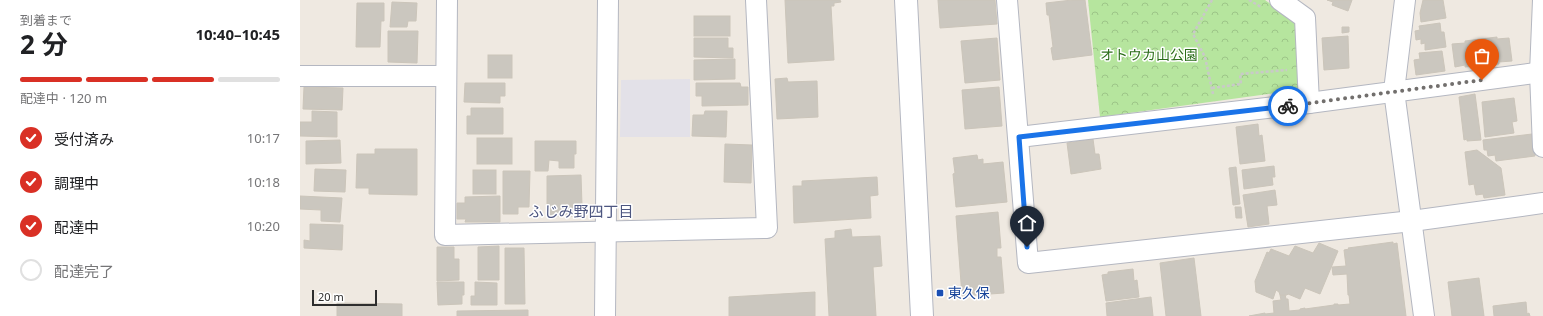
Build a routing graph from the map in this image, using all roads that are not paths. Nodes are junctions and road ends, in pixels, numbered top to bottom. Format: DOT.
graph roads {
  1 [pos="447,0"];
  2 [pos="608,0"];
  3 [pos="756,0"];
  4 [pos="906,0"];
  5 [pos="1007,0"];
  6 [pos="1405,0"];
  7 [pos="1543,0"];
  8 [pos="1271,4"];
  9 [pos="1541,72"];
  10 [pos="300,76"];
  11 [pos="446,76"];
  12 [pos="1394,91"];
  13 [pos="1309,103"];
  14 [pos="1019,137"];
  15 [pos="1543,146"];
  16 [pos="1543,203"];
  17 [pos="1412,221"];
  18 [pos="607,232"];
  19 [pos="605,316"];
  20 [pos="922,316"];
  21 [pos="1424,316"];
  1 -- 11 [label="street"];
  2 -- 18 [label="street"];
  3 -- 18 [label="street"];
  4 -- 20 [label="street"];
  5 -- 14 [label="street"];
  6 -- 12 [label="street"];
  7 -- 9 [label="street"];
  8 -- 13 [label="street"];
  9 -- 12 [label="street"];
  9 -- 15 [label="street"];
  10 -- 11 [label="street"];
  11 -- 18 [label="street"];
  12 -- 13 [label="street"];
  12 -- 17 [label="street"];
  13 -- 14 [label="street"];
  14 -- 17 [label="street"];
  16 -- 17 [label="street"];
  17 -- 21 [label="street"];
  18 -- 19 [label="street"];
}
